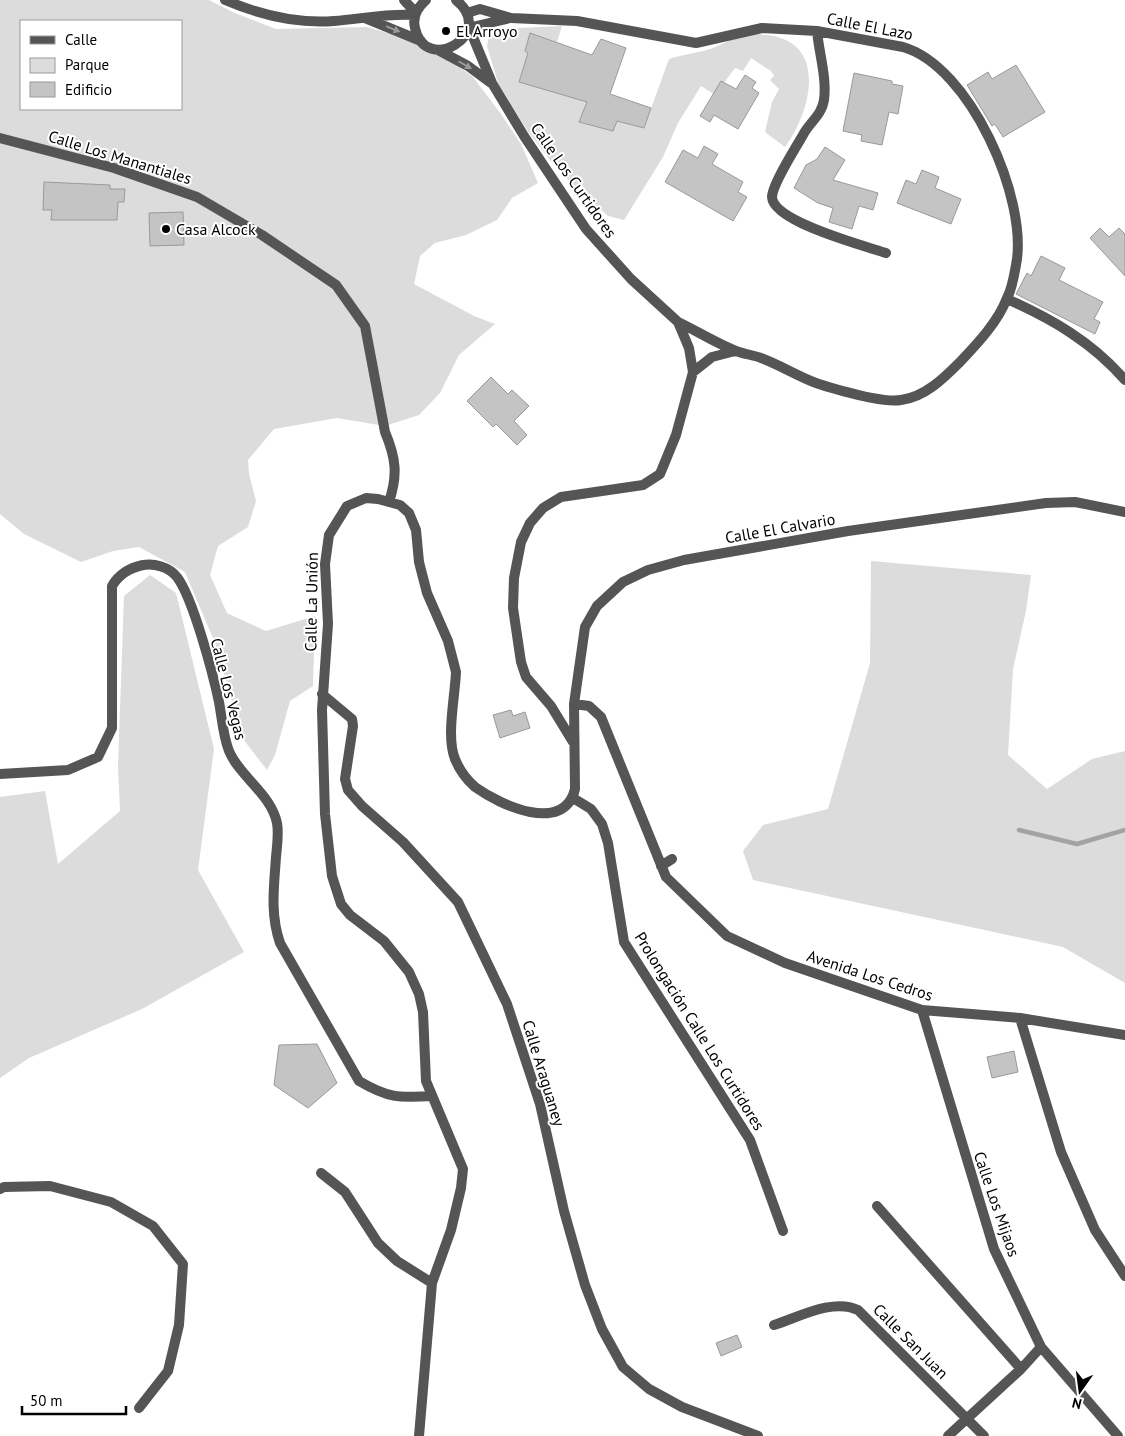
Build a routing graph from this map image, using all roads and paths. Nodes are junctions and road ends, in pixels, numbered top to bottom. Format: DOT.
graph roads {
  1 [pos="225,0"];
  2 [pos="404,0"];
  3 [pos="426,0"];
  4 [pos="456,0"];
  5 [pos="481,5"];
  6 [pos="466,13"];
  7 [pos="416,14"];
  8 [pos="364,18"];
  9 [pos="511,18"];
  10 [pos="468,29"];
  11 [pos="817,31"];
  12 [pos="421,40"];
  13 [pos="436,49"];
  14 [pos="492,83"];
  15 [pos="0,138"];
  16 [pos="886,253"];
  17 [pos="1007,299"];
  18 [pos="678,322"];
  19 [pos="735,350"];
  20 [pos="694,372"];
  21 [pos="1125,380"];
  22 [pos="390,502"];
  23 [pos="1125,512"];
  24 [pos="322,694"];
  25 [pos="574,704"];
  26 [pos="551,706"];
  27 [pos="575,748"];
  28 [pos="0,774"];
  29 [pos="573,798"];
  30 [pos="672,860"];
  31 [pos="661,866"];
  32 [pos="922,1010"];
  33 [pos="1020,1018"];
  34 [pos="1125,1035"];
  35 [pos="432,1096"];
  36 [pos="321,1173"];
  37 [pos="0,1189"];
  38 [pos="877,1206"];
  39 [pos="782,1230"];
  40 [pos="1125,1276"];
  41 [pos="432,1283"];
  42 [pos="774,1324"];
  43 [pos="1041,1347"];
  44 [pos="1021,1369"];
  45 [pos="139,1408"];
  46 [pos="966,1418"];
  47 [pos="419,1436"];
  48 [pos="758,1436"];
  49 [pos="948,1436"];
  50 [pos="984,1436"];
  51 [pos="1118,1436"];
  1 -- 8 [label="street"];
  2 -- 7 [label="street"];
  3 -- 7 [label="street"];
  4 -- 6 [label="street"];
  5 -- 6 [label="street, Calle El Lazo"];
  5 -- 9 [label="street, Calle El Lazo"];
  6 -- 10 [label="street"];
  7 -- 8 [label="street"];
  7 -- 12 [label="street"];
  8 -- 12 [label="street, one-way"];
  9 -- 10 [label="street, Calle El Lazo"];
  9 -- 11 [label="street, Calle El Lazo"];
  10 -- 13 [label="street"];
  10 -- 14 [label="street, Calle Los Curtidores"];
  11 -- 16 [label="street"];
  11 -- 17 [label="street, Calle El Lazo"];
  12 -- 13 [label="street, Calle Los Curtidores"];
  13 -- 14 [label="street, Calle Los Curtidores, one-way"];
  14 -- 18 [label="street, Calle Los Curtidores"];
  15 -- 22 [label="street, Calle Los Manantiales"];
  17 -- 19 [label="street, Calle El Lazo"];
  17 -- 21 [label="street"];
  18 -- 19 [label="street, Calle El Lazo"];
  18 -- 20 [label="street, Calle Los Curtidores"];
  19 -- 20 [label="street"];
  20 -- 26 [label="street, Calle Los Curtidores"];
  22 -- 24 [label="street, Calle La Unión"];
  22 -- 29 [label="street, Calle La Unión"];
  23 -- 25 [label="street, Calle El Calvario"];
  24 -- 35 [label="street, Calle La Unión"];
  24 -- 48 [label="street, Calle Araguaney"];
  25 -- 26 [label="street"];
  25 -- 27 [label="street, Calle El Calvario"];
  25 -- 31 [label="street, Avenida Los Cedros"];
  26 -- 27 [label="street, Calle Los Curtidores"];
  27 -- 29 [label="street"];
  28 -- 35 [label="street, Calle Los Vegas"];
  29 -- 39 [label="street, Prolongación Calle Los Curtidores"];
  30 -- 31 [label="street"];
  31 -- 32 [label="street, Avenida Los Cedros"];
  32 -- 33 [label="street, Avenida Los Cedros"];
  32 -- 43 [label="street, Calle Los Mijaos"];
  33 -- 34 [label="street, Avenida Los Cedros"];
  33 -- 40 [label="street"];
  35 -- 41 [label="street, Calle La Unión"];
  36 -- 41 [label="street"];
  37 -- 45 [label="street"];
  38 -- 44 [label="street"];
  41 -- 47 [label="street, Calle La Unión"];
  42 -- 46 [label="street, Calle San Juan"];
  43 -- 44 [label="street"];
  43 -- 51 [label="street, Calle Los Mijaos"];
  44 -- 46 [label="street"];
  46 -- 49 [label="street"];
  46 -- 50 [label="street, Calle San Juan"];
}
